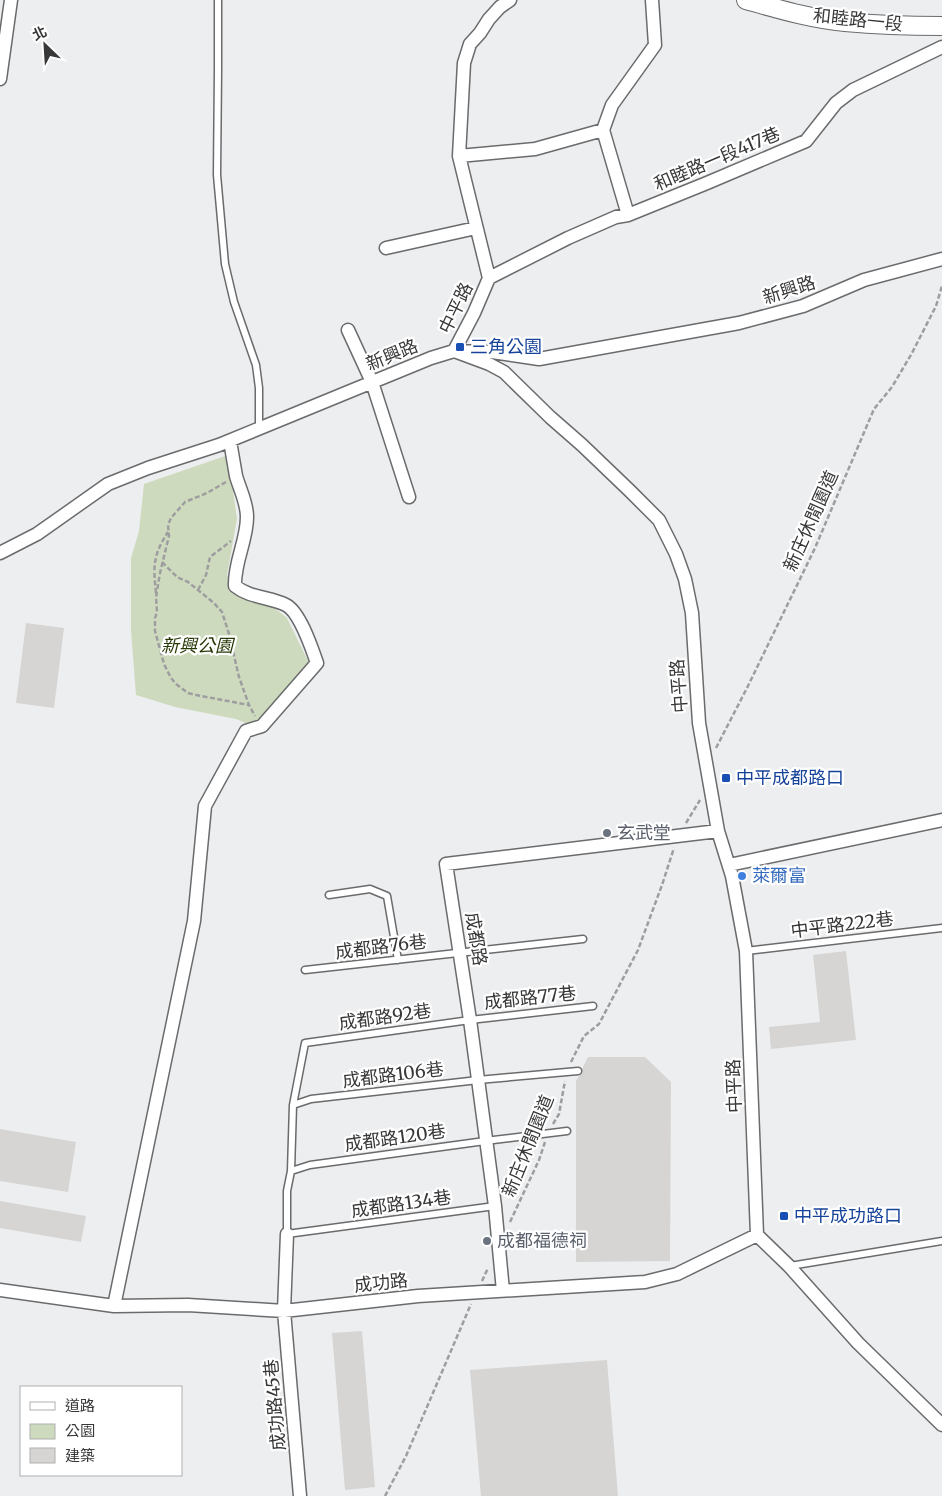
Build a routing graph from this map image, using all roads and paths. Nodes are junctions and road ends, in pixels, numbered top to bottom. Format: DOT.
graph roads {
  1 [pos="11,0"];
  2 [pos="218,0"];
  3 [pos="510,0"];
  4 [pos="652,0"];
  5 [pos="746,0"];
  6 [pos="942,26"];
  7 [pos="942,48"];
  8 [pos="0,79"];
  9 [pos="603,130"];
  10 [pos="459,156"];
  11 [pos="628,215"];
  12 [pos="476,228"];
  13 [pos="386,248"];
  14 [pos="942,259"];
  15 [pos="490,278"];
  16 [pos="942,286"];
  17 [pos="348,330"];
  18 [pos="454,351"];
  19 [pos="372,382"];
  20 [pos="259,428"];
  21 [pos="230,441"];
  22 [pos="237,477"];
  23 [pos="409,497"];
  24 [pos="168,531"];
  25 [pos="245,534"];
  26 [pos="0,553"];
  27 [pos="162,562"];
  28 [pos="198,590"];
  29 [pos="156,597"];
  30 [pos="249,705"];
  31 [pos="262,726"];
  32 [pos="707,769"];
  33 [pos="709,784"];
  34 [pos="942,820"];
  35 [pos="718,831"];
  36 [pos="678,836"];
  37 [pos="729,865"];
  38 [pos="329,895"];
  39 [pos="942,928"];
  40 [pos="583,939"];
  41 [pos="746,951"];
  42 [pos="460,952"];
  43 [pos="398,960"];
  44 [pos="305,970"];
  45 [pos="592,1006"];
  46 [pos="470,1020"];
  47 [pos="567,1071"];
  48 [pos="578,1071"];
  49 [pos="478,1080"];
  50 [pos="293,1105"];
  51 [pos="566,1131"];
  52 [pos="549,1133"];
  53 [pos="485,1141"];
  54 [pos="291,1171"];
  55 [pos="495,1206"];
  56 [pos="509,1224"];
  57 [pos="287,1234"];
  58 [pos="757,1235"];
  59 [pos="942,1241"];
  60 [pos="499,1246"];
  61 [pos="789,1266"];
  62 [pos="0,1290"];
  63 [pos="503,1291"];
  64 [pos="476,1293"];
  65 [pos="114,1306"];
  66 [pos="284,1310"];
  67 [pos="942,1426"];
  68 [pos="300,1496"];
  69 [pos="386,1496"];
  1 -- 8 [label="street"];
  2 -- 20 [label="lane"];
  3 -- 10 [label="street, 中平路"];
  4 -- 9 [label="street"];
  5 -- 6 [label="street, 和睦路一段"];
  7 -- 11 [label="street, 和睦路一段417巷"];
  9 -- 10 [label="street"];
  9 -- 11 [label="street"];
  10 -- 12 [label="street, 中平路"];
  11 -- 15 [label="street, 和睦路一段417巷"];
  12 -- 13 [label="street"];
  12 -- 15 [label="street, 中平路"];
  14 -- 18 [label="street, 新興路"];
  15 -- 18 [label="street, 中平路"];
  16 -- 32 [label="path, 新庄休閒園道"];
  17 -- 19 [label="street"];
  18 -- 19 [label="street, 新興路"];
  18 -- 32 [label="street, 中平路"];
  19 -- 20 [label="street, 新興路"];
  19 -- 23 [label="street"];
  20 -- 21 [label="street, 新興路"];
  21 -- 22 [label="street"];
  21 -- 26 [label="street, 新興路"];
  22 -- 24 [label="path"];
  22 -- 25 [label="street"];
  24 -- 27 [label="path"];
  24 -- 29 [label="path"];
  25 -- 28 [label="path"];
  25 -- 31 [label="street"];
  27 -- 28 [label="path"];
  27 -- 29 [label="path"];
  28 -- 30 [label="path"];
  29 -- 30 [label="path"];
  30 -- 31 [label="path"];
  31 -- 65 [label="street"];
  32 -- 33 [label="street, 中平路"];
  33 -- 35 [label="street, 中平路"];
  33 -- 36 [label="path, 新庄休閒園道"];
  34 -- 37 [label="street"];
  35 -- 36 [label="street, 成都路"];
  35 -- 37 [label="street, 中平路"];
  36 -- 42 [label="street, 成都路"];
  36 -- 47 [label="path, 新庄休閒園道"];
  37 -- 41 [label="street, 中平路"];
  38 -- 43 [label="lane"];
  39 -- 41 [label="lane, 中平路222巷"];
  40 -- 42 [label="lane, 成都路76巷"];
  41 -- 58 [label="street, 中平路"];
  42 -- 43 [label="lane, 成都路76巷"];
  42 -- 46 [label="street, 成都路"];
  43 -- 44 [label="lane, 成都路76巷"];
  45 -- 46 [label="lane, 成都路77巷"];
  46 -- 49 [label="street, 成都路"];
  46 -- 50 [label="lane, 成都路92巷"];
  47 -- 48 [label="lane, 成都路106巷"];
  47 -- 49 [label="lane, 成都路106巷"];
  47 -- 52 [label="path, 新庄休閒園道"];
  49 -- 50 [label="lane, 成都路106巷"];
  49 -- 53 [label="street, 成都路"];
  50 -- 54 [label="lane"];
  51 -- 52 [label="lane, 成都路120巷"];
  52 -- 53 [label="lane, 成都路120巷"];
  52 -- 56 [label="path, 新庄休閒園道"];
  53 -- 54 [label="lane, 成都路120巷"];
  53 -- 55 [label="street, 成都路"];
  54 -- 57 [label="lane"];
  55 -- 57 [label="lane, 成都路134巷"];
  55 -- 60 [label="street, 成都路"];
  57 -- 66 [label="street, 成功路45巷"];
  58 -- 61 [label="street"];
  58 -- 63 [label="street, 成功路"];
  59 -- 61 [label="lane"];
  60 -- 63 [label="street, 成都路"];
  60 -- 64 [label="path"];
  61 -- 67 [label="street"];
  62 -- 65 [label="street, 成功路"];
  63 -- 64 [label="street, 成功路"];
  64 -- 66 [label="street, 成功路"];
  64 -- 69 [label="path"];
  65 -- 66 [label="street, 成功路"];
  66 -- 68 [label="street, 成功路45巷"];
}
